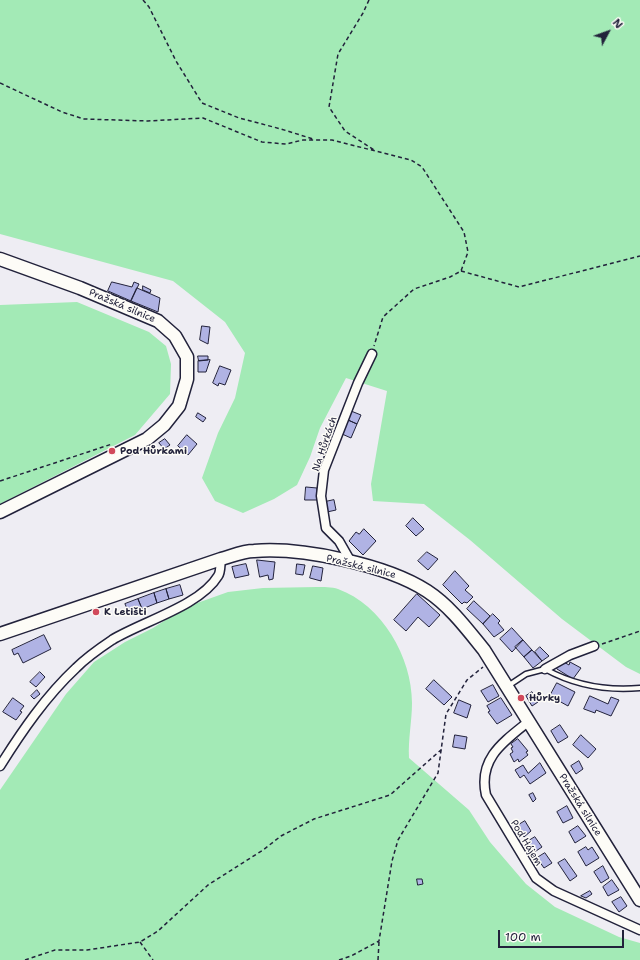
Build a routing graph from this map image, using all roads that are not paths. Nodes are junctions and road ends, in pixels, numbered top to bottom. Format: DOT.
graph roads {
  1 [pos="0,259"];
  2 [pos="372,354"];
  3 [pos="0,512"];
  4 [pos="221,559"];
  5 [pos="351,562"];
  6 [pos="0,634"];
  7 [pos="594,646"];
  8 [pos="545,668"];
  9 [pos="506,687"];
  10 [pos="640,688"];
  11 [pos="528,722"];
  12 [pos="0,766"];
  13 [pos="640,900"];
  14 [pos="640,930"];
  1 -- 3 [label="street, Pražská silnice"];
  2 -- 5 [label="street, Na Hůrkách"];
  4 -- 5 [label="street, Pražská silnice"];
  4 -- 6 [label="street, Pražská silnice"];
  4 -- 12 [label="street"];
  5 -- 9 [label="street, Pražská silnice"];
  7 -- 8 [label="street"];
  8 -- 9 [label="lane"];
  8 -- 10 [label="lane"];
  9 -- 11 [label="street, Pražská silnice"];
  11 -- 13 [label="street, Pražská silnice"];
  11 -- 14 [label="street, Pod Hájem"];
}
